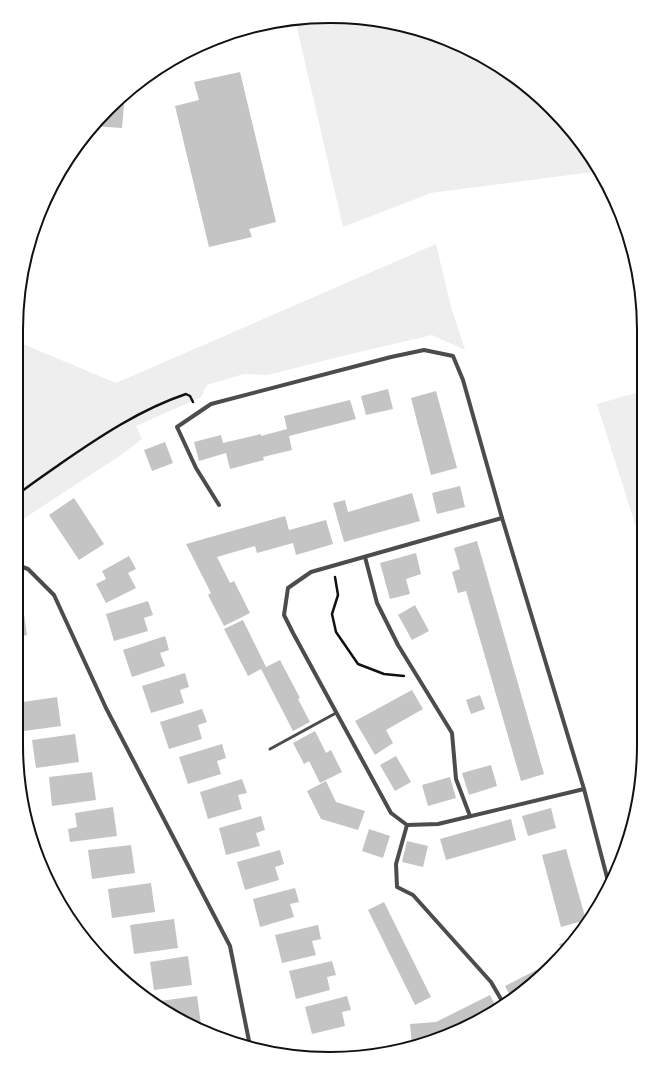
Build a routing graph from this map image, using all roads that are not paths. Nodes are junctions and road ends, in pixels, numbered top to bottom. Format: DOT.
graph roads {
  1 [pos="219,505"];
  2 [pos="502,518"];
  3 [pos="365,557"];
  4 [pos="23,567"];
  5 [pos="336,713"];
  6 [pos="270,749"];
  7 [pos="584,789"];
  8 [pos="470,816"];
  9 [pos="407,825"];
  10 [pos="607,877"];
  11 [pos="501,1000"];
  12 [pos="249,1041"];
  1 -- 2 [label="street"];
  2 -- 3 [label="street"];
  2 -- 7 [label="street"];
  3 -- 5 [label="street"];
  3 -- 8 [label="street"];
  4 -- 12 [label="street"];
  5 -- 6 [label="lane"];
  5 -- 9 [label="street"];
  7 -- 8 [label="street"];
  7 -- 10 [label="street"];
  8 -- 9 [label="street"];
  9 -- 11 [label="street"];
}
